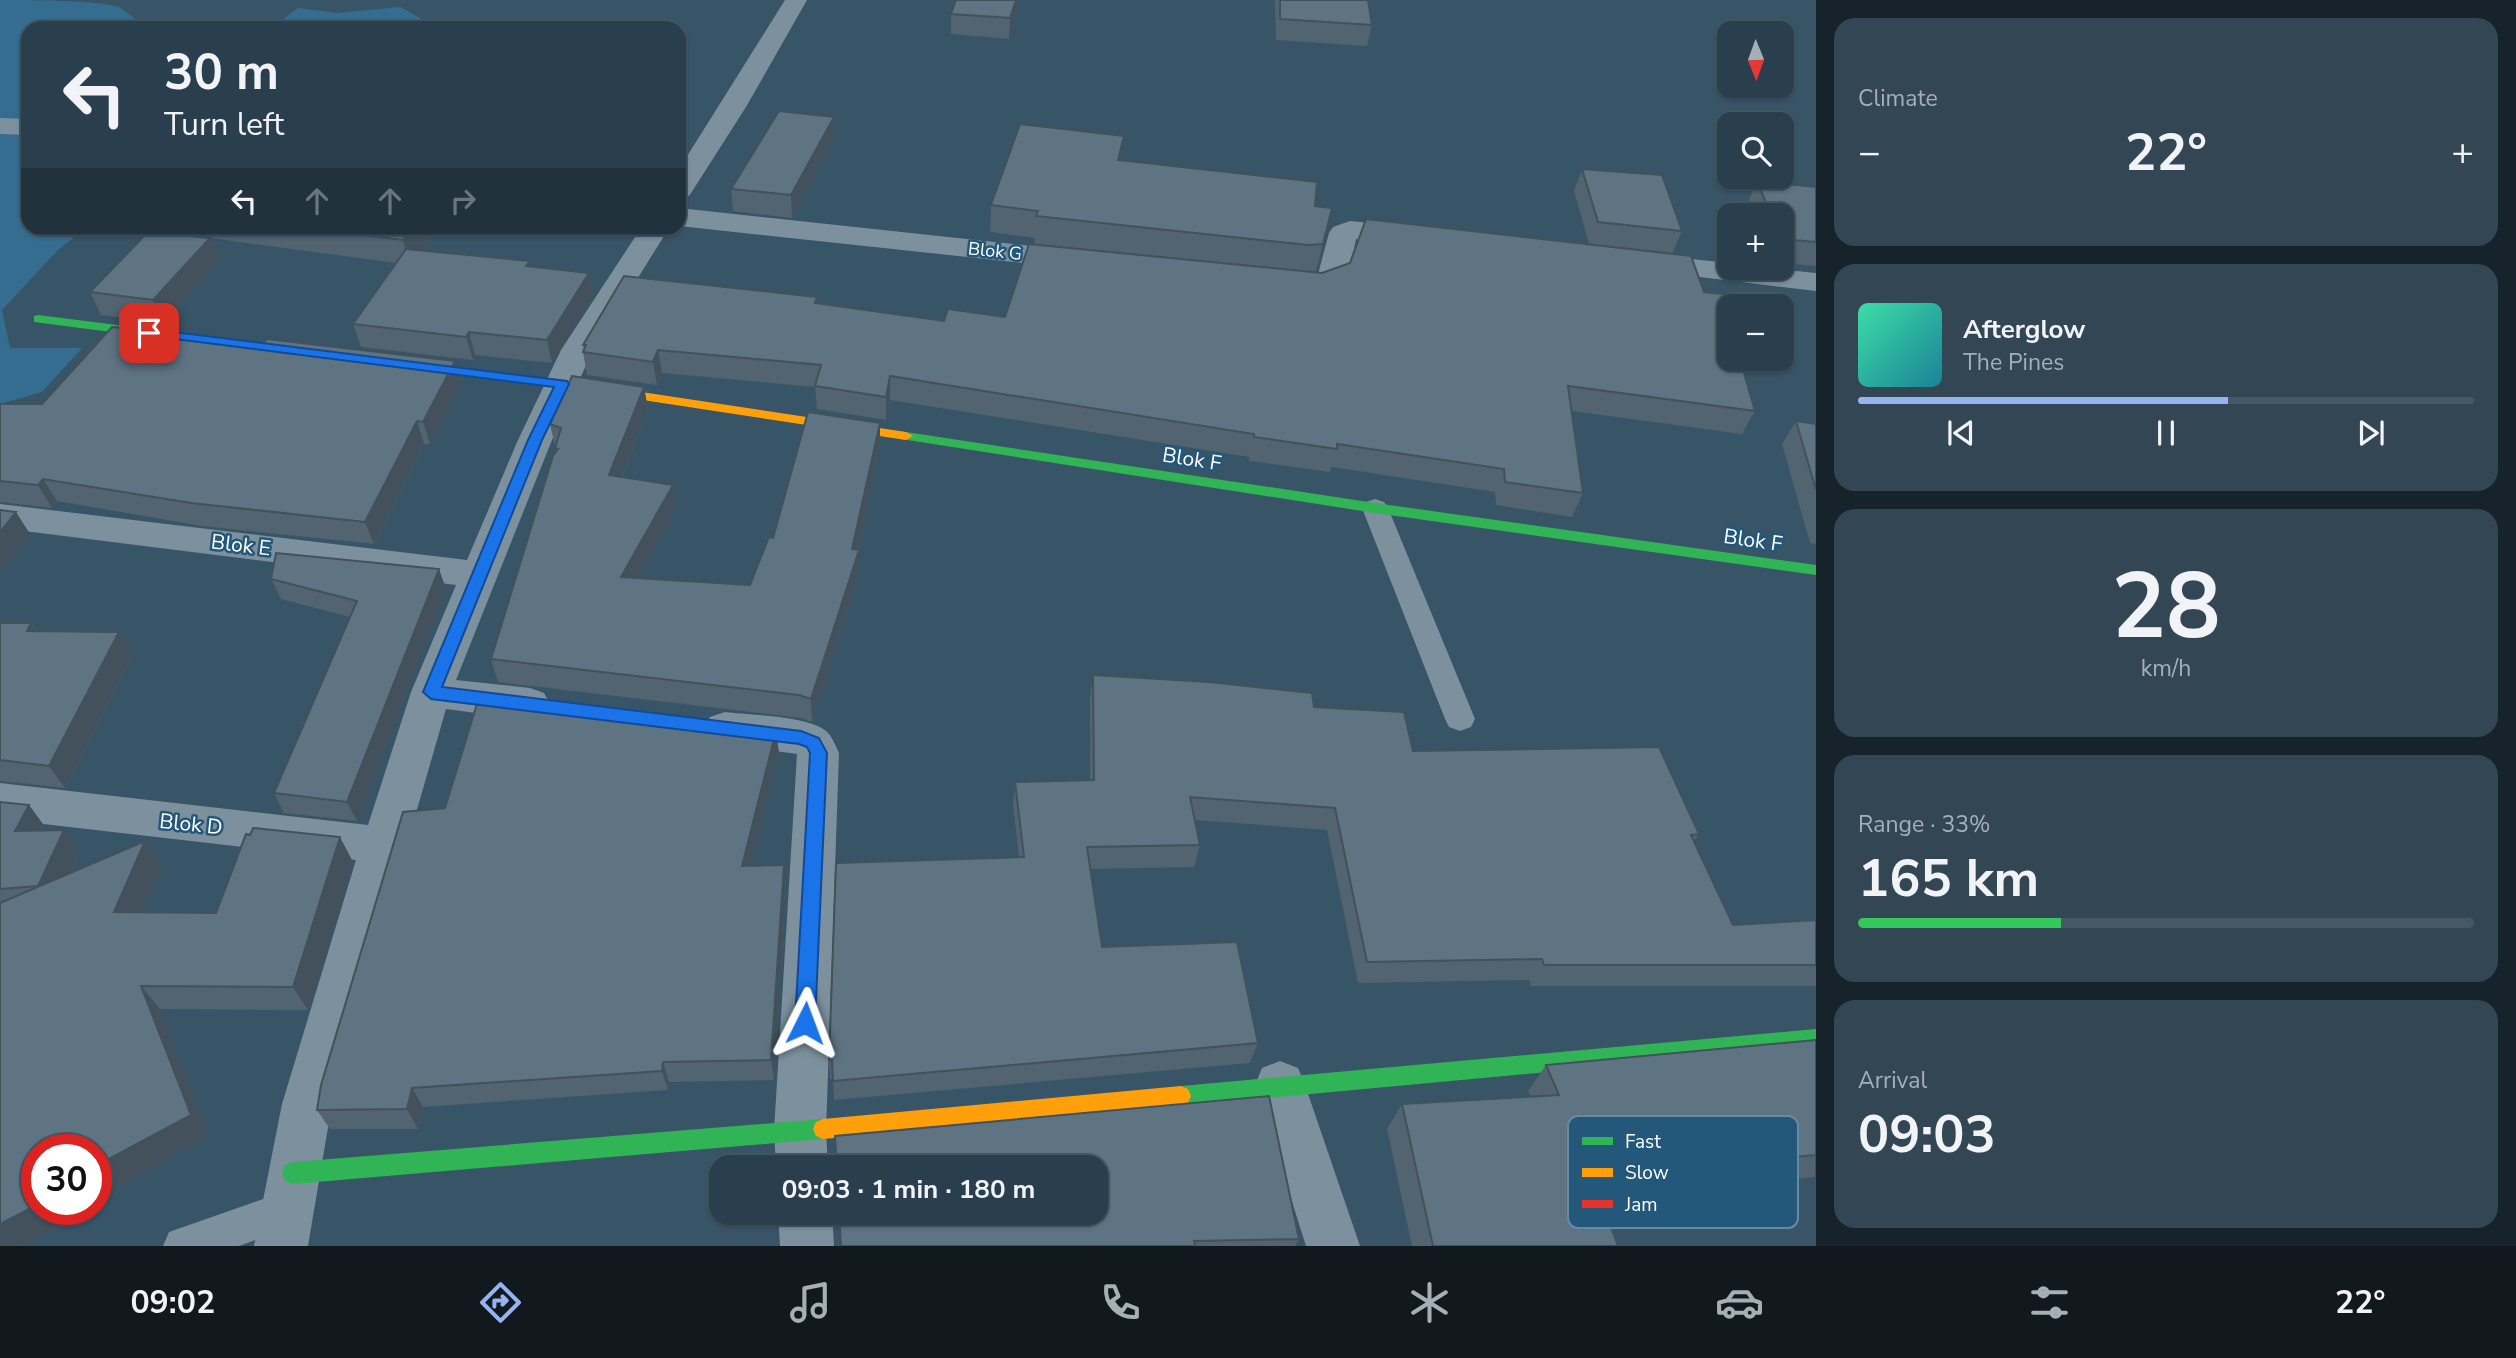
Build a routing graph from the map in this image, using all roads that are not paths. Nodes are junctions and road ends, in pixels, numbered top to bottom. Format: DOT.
graph roads {
  1 [pos="796,0"];
  2 [pos="0,126"];
  3 [pos="21,127"];
  4 [pos="686,179"];
  5 [pos="686,218"];
  6 [pos="651,235"];
  7 [pos="1441,239"];
  8 [pos="1622,260"];
  9 [pos="1108,263"];
  10 [pos="1260,279"];
  11 [pos="1816,282"];
  12 [pos="38,319"];
  13 [pos="176,336"];
  14 [pos="383,362"];
  15 [pos="563,384"];
  16 [pos="1375,508"];
  17 [pos="0,516"];
  18 [pos="1816,570"];
  19 [pos="481,575"];
  20 [pos="431,692"];
  21 [pos="568,709"];
  22 [pos="1460,719"];
  23 [pos="692,724"];
  24 [pos="0,801"];
  25 [pos="383,845"];
  26 [pos="1816,1038"];
  27 [pos="1280,1085"];
  28 [pos="801,1149"];
  29 [pos="287,1210"];
  30 [pos="806,1225"];
  31 [pos="183,1246"];
  32 [pos="807,1246"];
  33 [pos="1333,1246"];
  1 -- 4 [label="street"];
  2 -- 3 [label="street"];
  5 -- 9 [label="street, Blok G"];
  6 -- 15 [label="street"];
  7 -- 10 [label="street"];
  8 -- 11 [label="street"];
  12 -- 13 [label="street"];
  14 -- 15 [label="street, Blok F"];
  15 -- 16 [label="street, Blok F"];
  15 -- 19 [label="street"];
  16 -- 18 [label="street, Blok F"];
  16 -- 22 [label="lane"];
  17 -- 19 [label="street, Blok E"];
  19 -- 20 [label="street"];
  20 -- 21 [label="street"];
  20 -- 25 [label="street"];
  23 -- 28 [label="street"];
  24 -- 25 [label="street, Blok D"];
  25 -- 29 [label="street"];
  26 -- 27 [label="street"];
  27 -- 28 [label="street"];
  27 -- 33 [label="street"];
  28 -- 29 [label="street"];
  29 -- 31 [label="lane"];
  30 -- 32 [label="street"];
}
